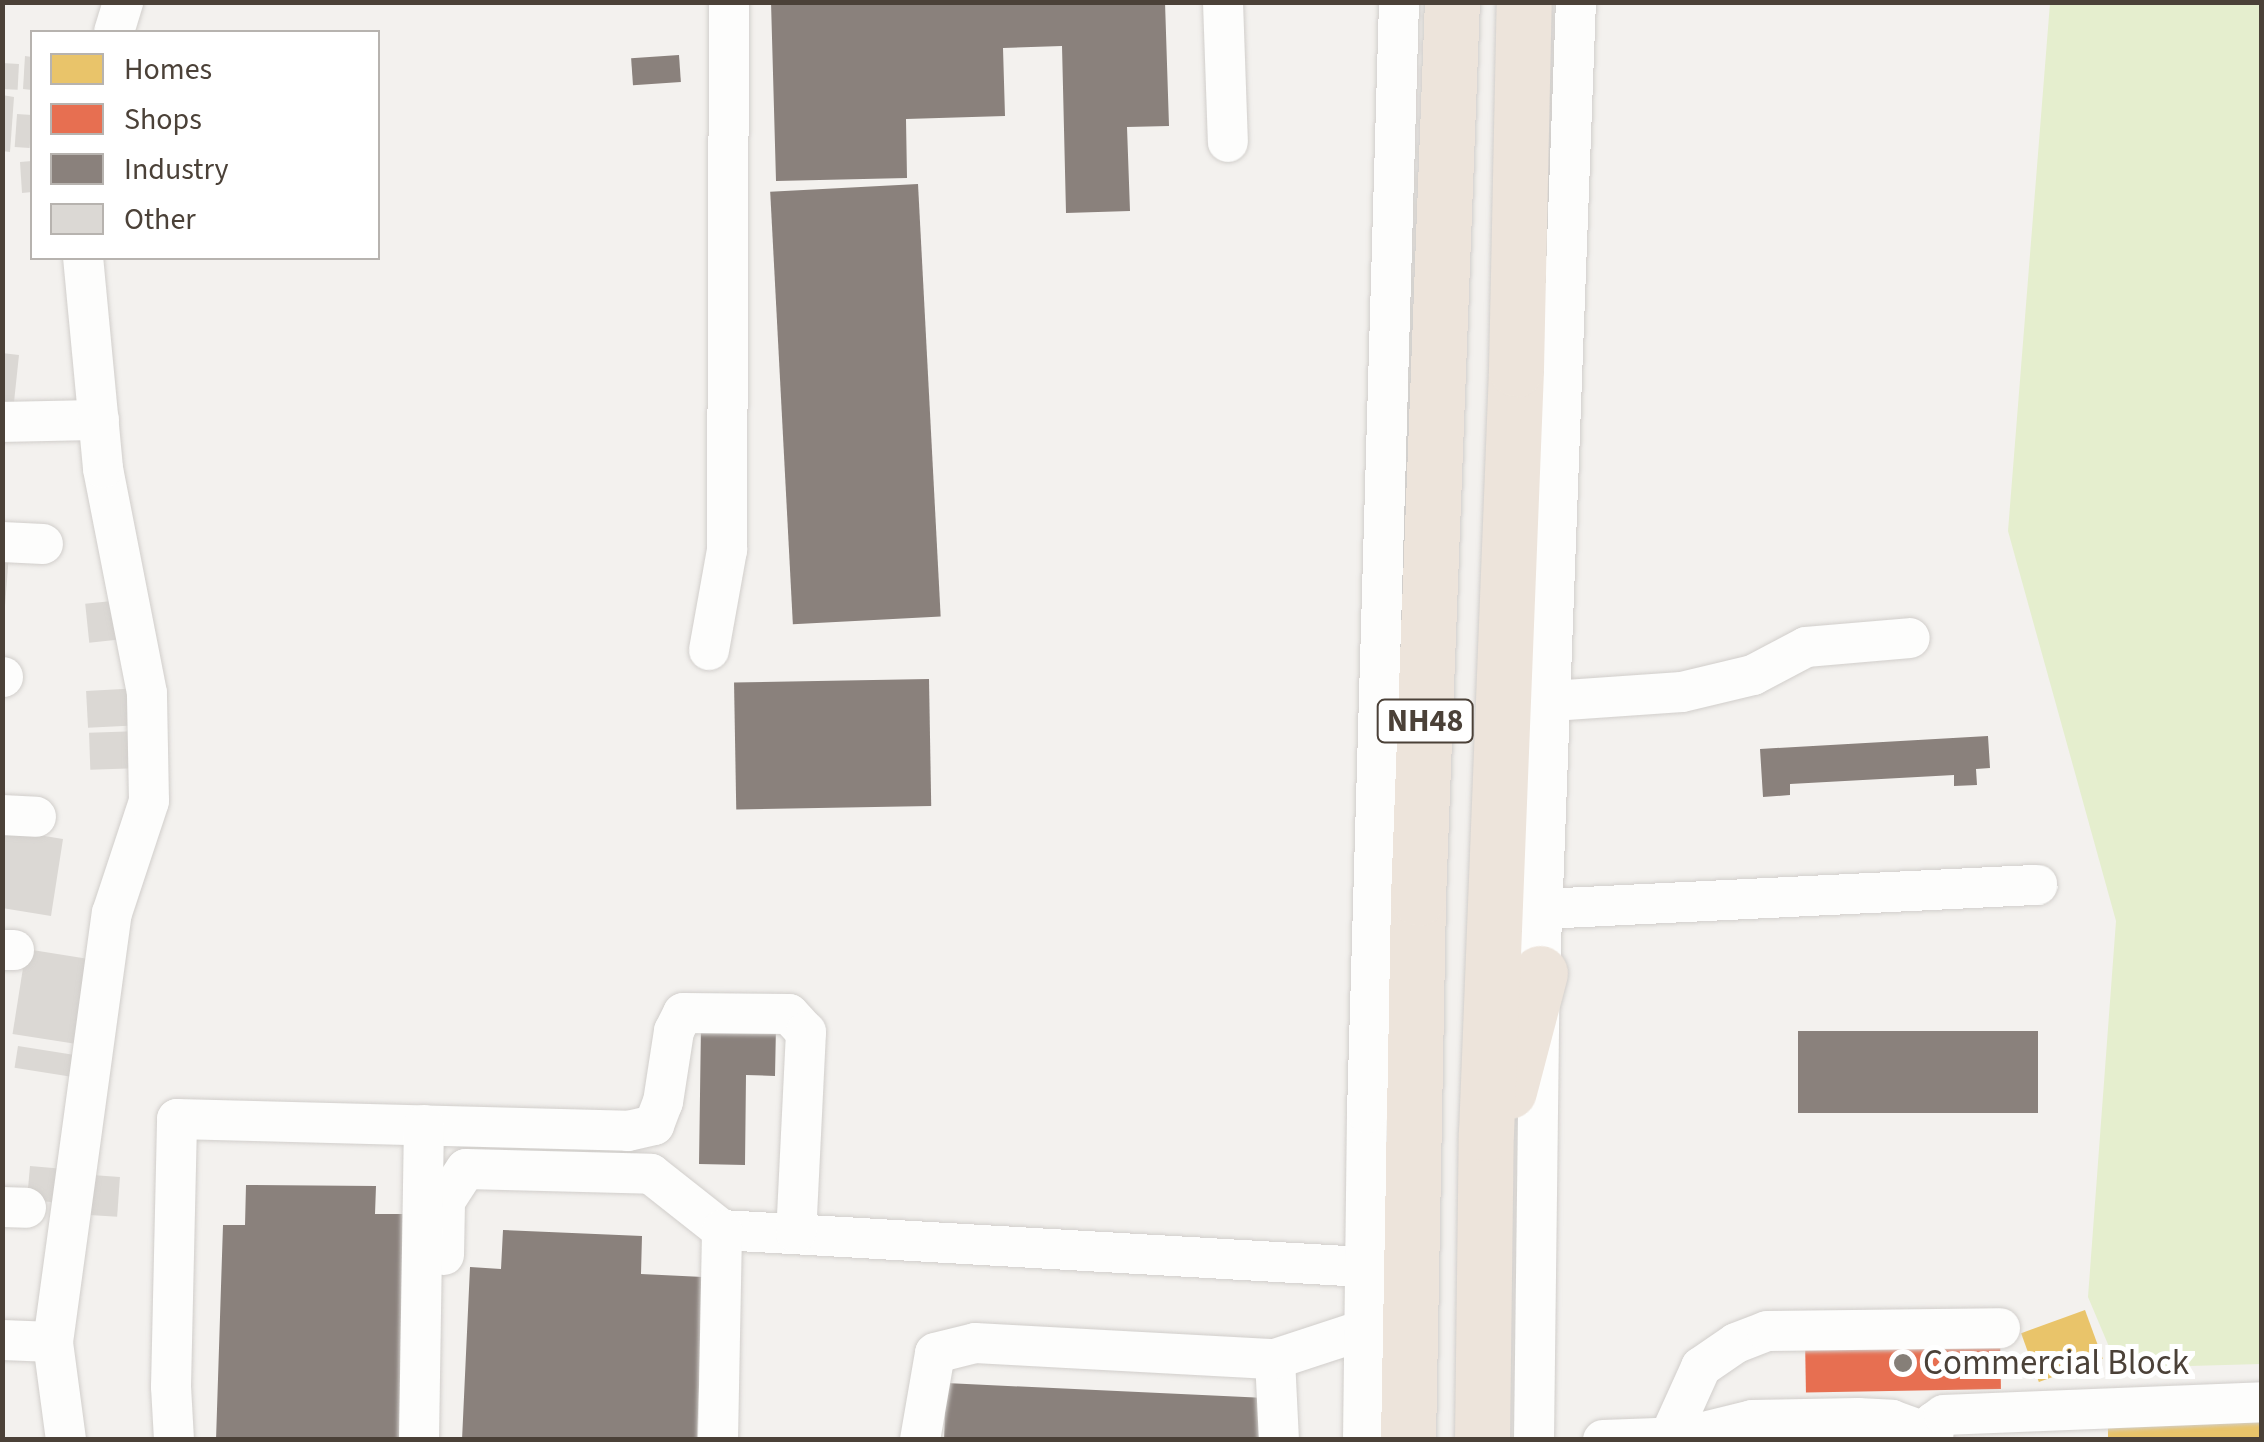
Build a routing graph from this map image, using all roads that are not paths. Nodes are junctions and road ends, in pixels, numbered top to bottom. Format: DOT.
graph roads {
  1 [pos="123,2"];
  2 [pos="728,2"];
  3 [pos="1224,2"];
  4 [pos="1400,2"];
  5 [pos="1452,2"];
  6 [pos="1524,2"];
  7 [pos="1576,2"];
  8 [pos="115,30"];
  9 [pos="1228,142"];
  10 [pos="83,260"];
  11 [pos="99,420"];
  12 [pos="2,422"];
  13 [pos="2,542"];
  14 [pos="43,544"];
  15 [pos="1910,638"];
  16 [pos="709,650"];
  17 [pos="1552,700"];
  18 [pos="2036,885"];
  19 [pos="1543,908"];
  20 [pos="1540,973"];
  21 [pos="424,1125"];
  22 [pos="1485,1225"];
  23 [pos="722,1230"];
  24 [pos="796,1233"];
  25 [pos="444,1255"];
  26 [pos="1364,1267"];
  27 [pos="2000,1328"];
  28 [pos="1363,1330"];
  29 [pos="2,1340"];
  30 [pos="53,1342"];
  31 [pos="1275,1359"];
  32 [pos="2262,1402"];
  33 [pos="2081,1426"];
  34 [pos="1682,1438"];
  35 [pos="1930,1438"];
  36 [pos="66,1440"];
  37 [pos="174,1440"];
  38 [pos="419,1440"];
  39 [pos="718,1440"];
  40 [pos="920,1440"];
  41 [pos="1279,1440"];
  42 [pos="1363,1440"];
  43 [pos="1408,1440"];
  44 [pos="1482,1440"];
  45 [pos="1534,1440"];
  46 [pos="1603,1440"];
  1 -- 8 [label="street"];
  2 -- 16 [label="street"];
  3 -- 9 [label="street"];
  4 -- 26 [label="street"];
  5 -- 43 [label="highway, NH48"];
  6 -- 22 [label="highway, NH48"];
  7 -- 17 [label="street"];
  10 -- 11 [label="street"];
  11 -- 12 [label="street"];
  11 -- 30 [label="street"];
  13 -- 14 [label="street"];
  15 -- 17 [label="street"];
  17 -- 19 [label="street"];
  18 -- 19 [label="street"];
  19 -- 20 [label="street"];
  20 -- 22 [label="highway"];
  20 -- 45 [label="street"];
  21 -- 24 [label="street"];
  21 -- 37 [label="street"];
  21 -- 38 [label="street"];
  22 -- 44 [label="highway, NH48"];
  23 -- 24 [label="street"];
  23 -- 25 [label="street"];
  23 -- 39 [label="street"];
  24 -- 26 [label="street"];
  26 -- 28 [label="street"];
  27 -- 34 [label="street"];
  28 -- 31 [label="street"];
  28 -- 42 [label="street"];
  29 -- 30 [label="street"];
  30 -- 36 [label="street"];
  31 -- 40 [label="street"];
  31 -- 41 [label="street"];
  32 -- 33 [label="street"];
  33 -- 35 [label="street"];
  34 -- 35 [label="street"];
  34 -- 46 [label="street"];
}
